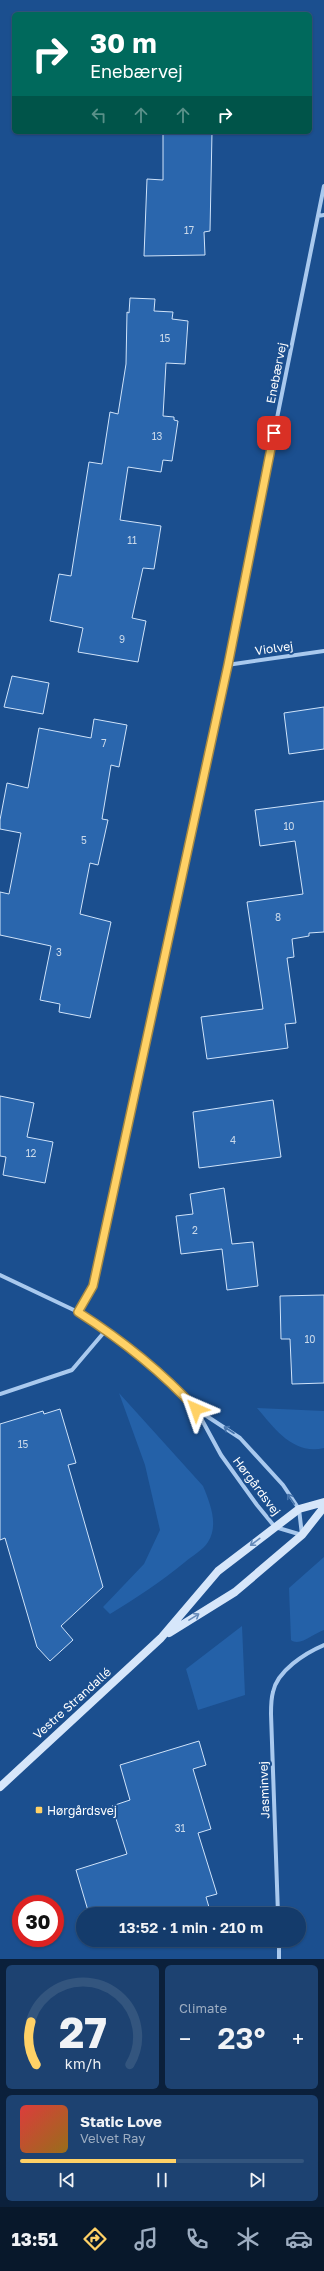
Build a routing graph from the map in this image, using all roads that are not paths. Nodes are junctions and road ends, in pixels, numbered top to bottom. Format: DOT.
graph roads {
  1 [pos="324,186"];
  2 [pos="324,215"];
  3 [pos="318,216"];
  4 [pos="324,651"];
  5 [pos="228,665"];
  6 [pos="0,1275"];
  7 [pos="78,1312"];
  8 [pos="106,1330"];
  9 [pos="0,1394"];
  10 [pos="196,1409"];
  11 [pos="324,1502"];
  12 [pos="324,1507"];
  13 [pos="299,1510"];
  14 [pos="275,1527"];
  15 [pos="302,1535"];
  16 [pos="161,1638"];
  17 [pos="324,1644"];
  18 [pos="0,1787"];
  19 [pos="278,1907"];
  20 [pos="279,1947"];
  21 [pos="279,1959"];
  1 -- 3 [label="street, Enebærvej"];
  2 -- 3 [label="street"];
  3 -- 5 [label="street, Enebærvej"];
  4 -- 5 [label="street, Violvej"];
  5 -- 7 [label="street, Enebærvej"];
  6 -- 7 [label="street, Hørgårdsvej"];
  7 -- 8 [label="street, Hørgårdsvej"];
  8 -- 9 [label="street"];
  8 -- 10 [label="street, Hørgårdsvej"];
  13 -- 10 [label="street, Hørgårdsvej, one-way"];
  10 -- 14 [label="street, Hørgårdsvej"];
  11 -- 13 [label="street, Vestre Strandallé"];
  12 -- 15 [label="street, Vestre Strandallé"];
  13 -- 14 [label="street, Vestre Strandallé"];
  13 -- 15 [label="street, Hørgårdsvej"];
  14 -- 15 [label="street, Hørgårdsvej"];
  14 -- 16 [label="street, Vestre Strandallé, one-way"];
  16 -- 15 [label="street, Vestre Strandallé, one-way"];
  16 -- 18 [label="street, Vestre Strandallé"];
  17 -- 19 [label="street, Jasminvej"];
  20 -- 21 [label="street"];
}
